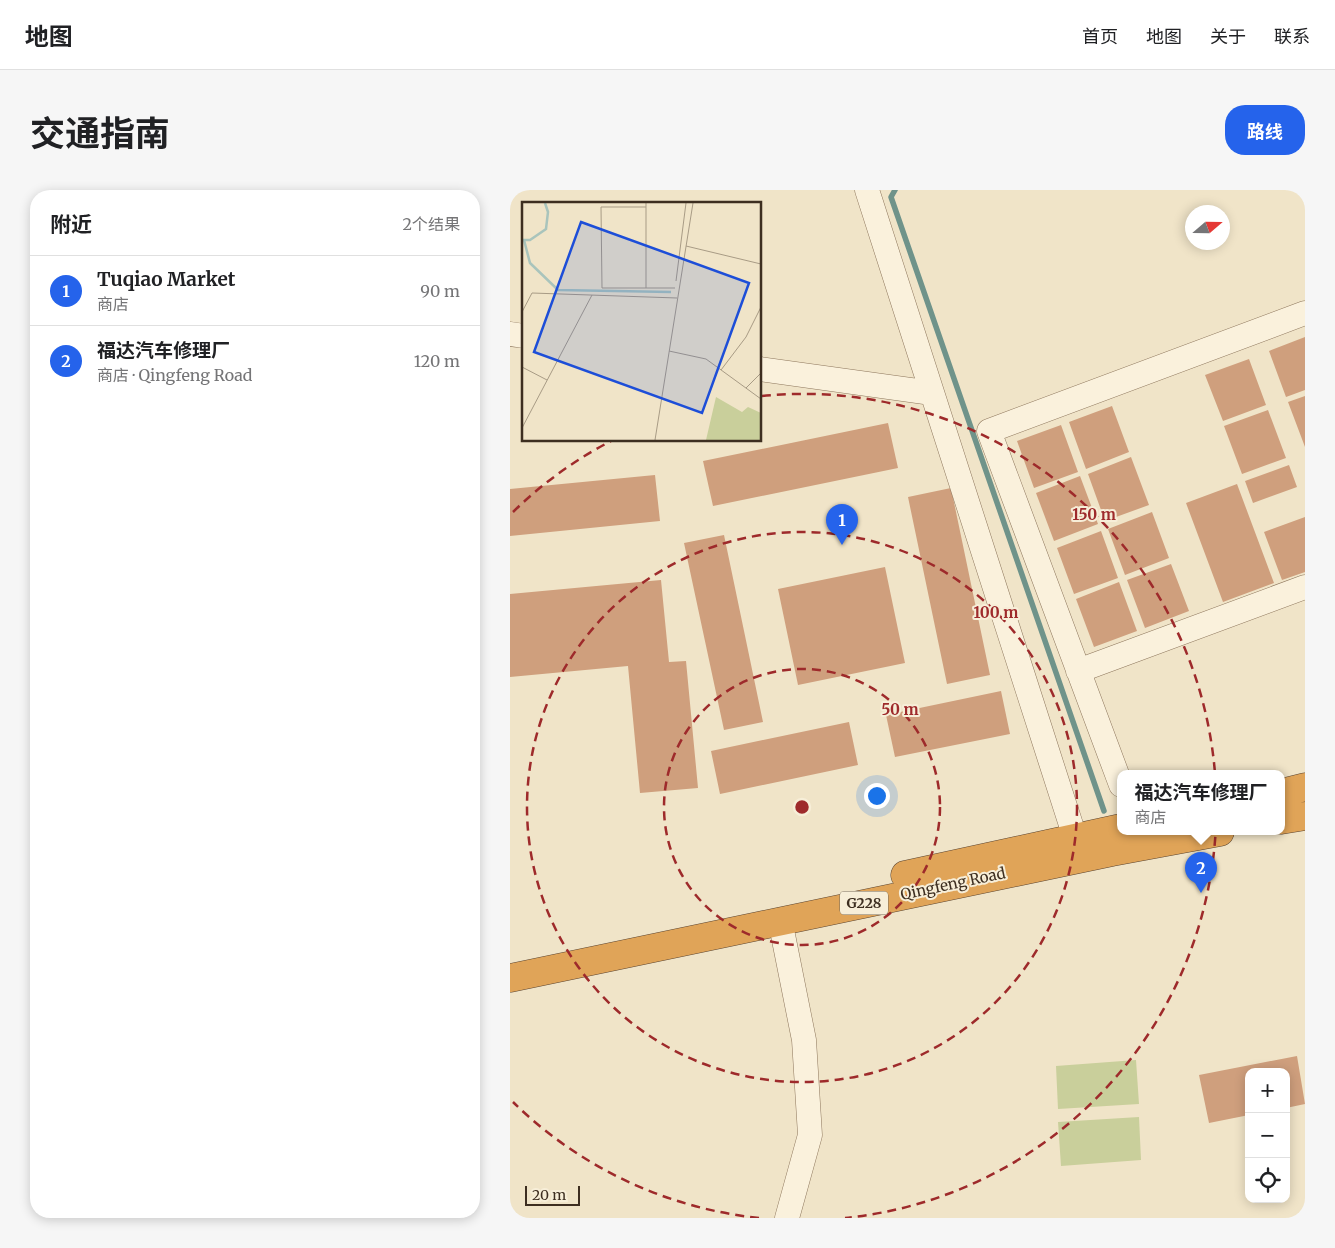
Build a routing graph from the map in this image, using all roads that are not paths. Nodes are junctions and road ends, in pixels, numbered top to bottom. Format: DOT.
graph roads {
  1 [pos="867,190"];
  2 [pos="1305,313"];
  3 [pos="761,369"];
  4 [pos="932,393"];
  5 [pos="1305,586"];
  6 [pos="1078,671"];
  7 [pos="1117,774"];
  8 [pos="1305,787"];
  9 [pos="1285,791"];
  10 [pos="1305,816"];
  11 [pos="1285,819"];
  12 [pos="1117,830"];
  13 [pos="1194,835"];
  14 [pos="1079,848"];
  15 [pos="780,920"];
  16 [pos="510,962"];
  17 [pos="510,978"];
  18 [pos="787,1218"];
  1 -- 4 [label="street"];
  2 -- 6 [label="street"];
  3 -- 4 [label="street"];
  4 -- 14 [label="street"];
  5 -- 6 [label="street"];
  6 -- 7 [label="street"];
  8 -- 9 [label="highway"];
  10 -- 11 [label="highway"];
  12 -- 14 [label="highway, Qingfeng Road / G228"];
  13 -- 14 [label="highway, Qingfeng Road / G228"];
  14 -- 15 [label="highway, Qingfeng Road / G228"];
  14 -- 16 [label="highway, Qingfeng Road / G228"];
  15 -- 17 [label="highway, Qingfeng Road / G228"];
  15 -- 18 [label="street"];
}
